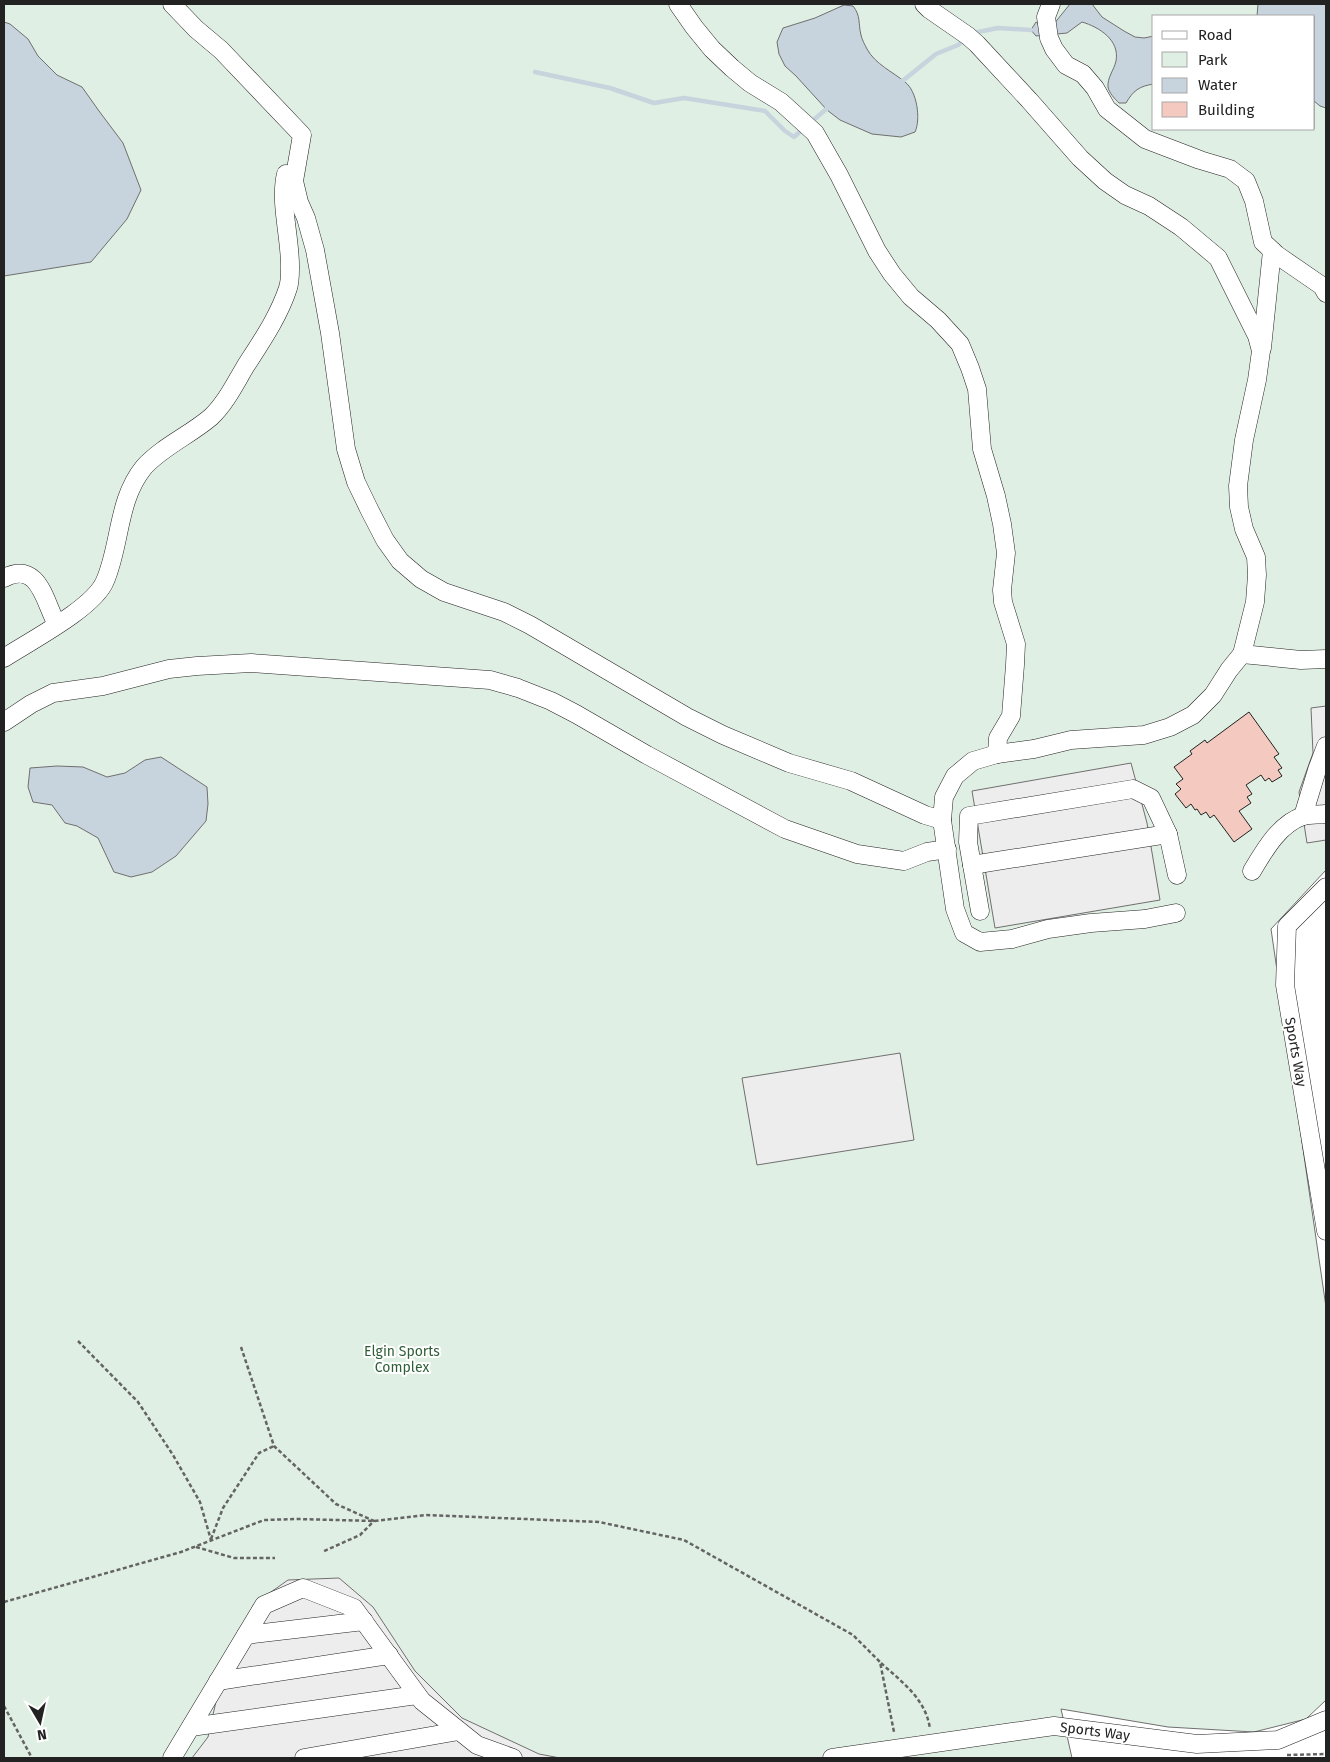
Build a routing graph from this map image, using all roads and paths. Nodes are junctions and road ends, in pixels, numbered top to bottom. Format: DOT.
graph roads {
  1 [pos="172,4"];
  2 [pos="678,4"];
  3 [pos="924,4"];
  4 [pos="1051,4"];
  5 [pos="298,153"];
  6 [pos="1272,251"];
  7 [pos="1326,293"];
  8 [pos="1262,351"];
  9 [pos="4,578"];
  10 [pos="57,624"];
  11 [pos="1242,654"];
  12 [pos="1326,654"];
  13 [pos="4,658"];
  14 [pos="1326,658"];
  15 [pos="4,722"];
  16 [pos="1326,746"];
  17 [pos="997,754"];
  18 [pos="1320,778"];
  19 [pos="1326,814"];
  20 [pos="1302,816"];
  21 [pos="942,820"];
  22 [pos="1168,834"];
  23 [pos="948,848"];
  24 [pos="972,865"];
  25 [pos="1252,871"];
  26 [pos="1178,875"];
  27 [pos="1326,887"];
  28 [pos="980,911"];
  29 [pos="1176,913"];
  30 [pos="1326,1231"];
  31 [pos="78,1341"];
  32 [pos="241,1347"];
  33 [pos="274,1446"];
  34 [pos="374,1521"];
  35 [pos="211,1540"];
  36 [pos="194,1547"];
  37 [pos="322,1552"];
  38 [pos="276,1558"];
  39 [pos="4,1602"];
  40 [pos="364,1621"];
  41 [pos="246,1635"];
  42 [pos="389,1655"];
  43 [pos="880,1662"];
  44 [pos="218,1681"];
  45 [pos="417,1695"];
  46 [pos="4,1706"];
  47 [pos="1326,1720"];
  48 [pos="191,1727"];
  49 [pos="459,1731"];
  50 [pos="932,1744"];
  51 [pos="898,1749"];
  52 [pos="32,1758"];
  53 [pos="172,1758"];
  54 [pos="304,1758"];
  55 [pos="513,1758"];
  56 [pos="832,1758"];
  1 -- 5 [label="street"];
  2 -- 17 [label="street"];
  3 -- 8 [label="street"];
  4 -- 6 [label="street"];
  5 -- 10 [label="street"];
  5 -- 21 [label="street"];
  6 -- 7 [label="street"];
  6 -- 8 [label="street"];
  8 -- 11 [label="street"];
  9 -- 10 [label="street"];
  10 -- 13 [label="street"];
  11 -- 14 [label="street"];
  11 -- 17 [label="street"];
  12 -- 14 [label="street"];
  15 -- 23 [label="street"];
  16 -- 18 [label="street"];
  17 -- 21 [label="street"];
  18 -- 20 [label="street"];
  19 -- 20 [label="street"];
  20 -- 25 [label="street"];
  21 -- 23 [label="street"];
  22 -- 24 [label="street"];
  22 -- 24 [label="street"];
  22 -- 26 [label="street"];
  23 -- 29 [label="street"];
  24 -- 28 [label="street"];
  27 -- 30 [label="street, Sports Way"];
  31 -- 35 [label="path"];
  32 -- 33 [label="path"];
  33 -- 34 [label="path"];
  33 -- 35 [label="path"];
  34 -- 35 [label="path"];
  34 -- 37 [label="path"];
  34 -- 43 [label="path"];
  35 -- 36 [label="path"];
  36 -- 38 [label="path"];
  36 -- 39 [label="path"];
  40 -- 41 [label="street"];
  40 -- 41 [label="street"];
  40 -- 42 [label="street"];
  41 -- 44 [label="street"];
  42 -- 44 [label="street"];
  42 -- 45 [label="street"];
  43 -- 50 [label="path"];
  43 -- 51 [label="path"];
  44 -- 48 [label="street"];
  45 -- 48 [label="street"];
  45 -- 49 [label="street"];
  46 -- 52 [label="path"];
  47 -- 50 [label="street, Sports Way"];
  48 -- 53 [label="street"];
  49 -- 54 [label="street"];
  49 -- 55 [label="street"];
  50 -- 51 [label="street, Sports Way"];
  51 -- 56 [label="street, Sports Way"];
}
